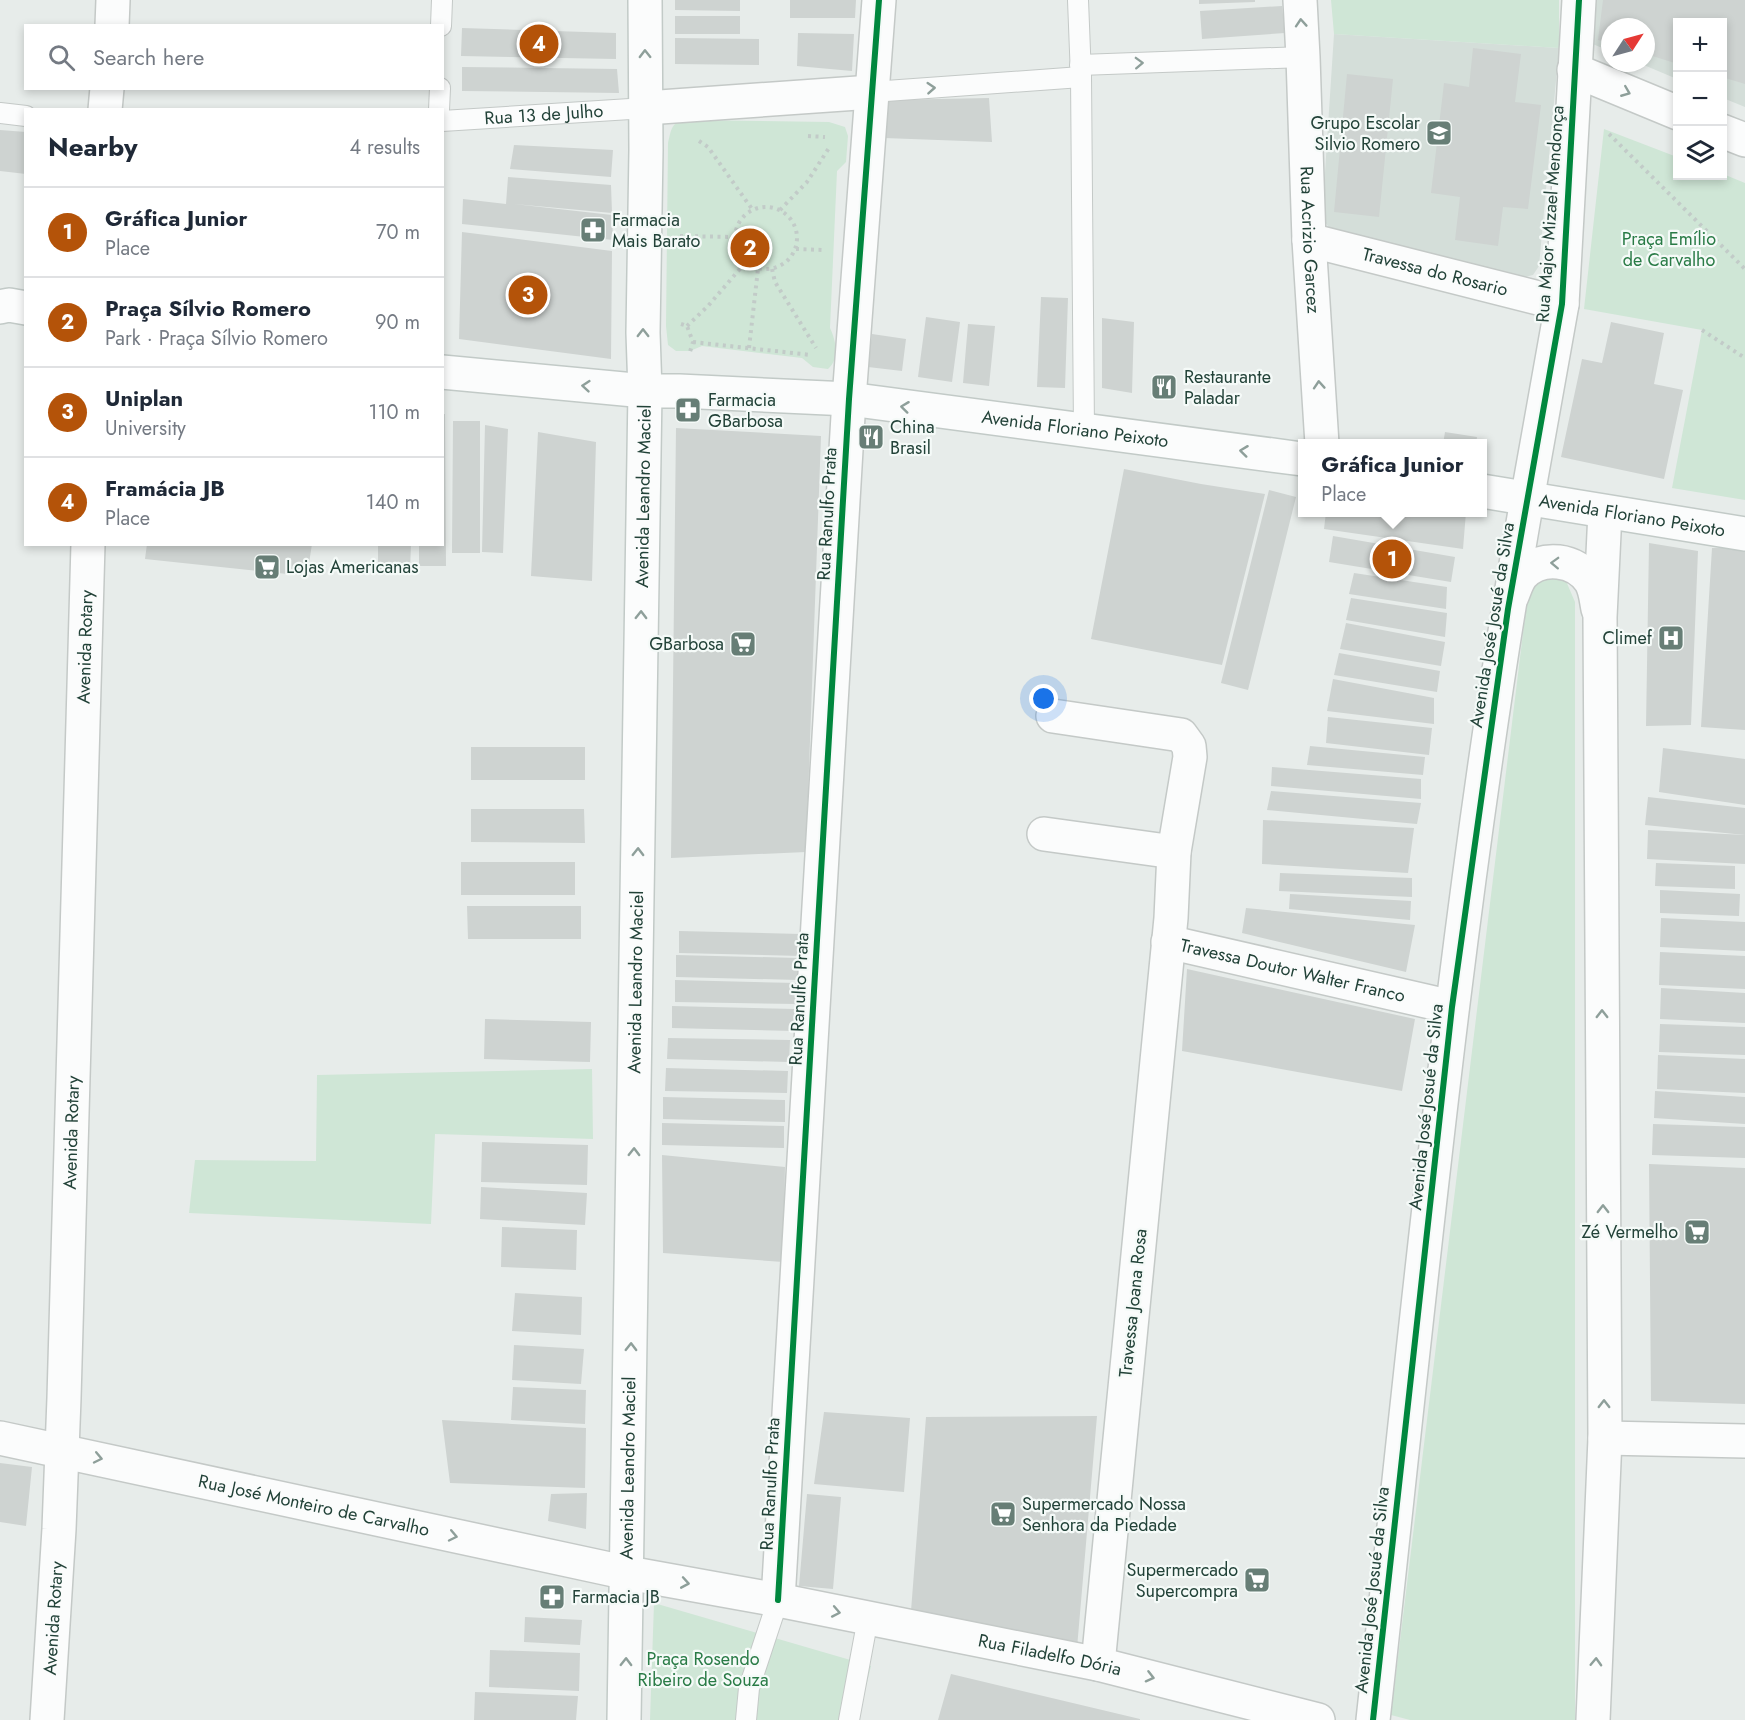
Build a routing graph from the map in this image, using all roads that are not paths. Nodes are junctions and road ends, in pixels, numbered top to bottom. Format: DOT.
graph roads {
  1 [pos="113,0"];
  2 [pos="442,0"];
  3 [pos="645,0"];
  4 [pos="879,0"];
  5 [pos="1078,0"];
  6 [pos="1299,0"];
  7 [pos="1579,0"];
  8 [pos="111,24"];
  9 [pos="441,24"];
  10 [pos="1303,57"];
  11 [pos="1574,70"];
  12 [pos="1081,71"];
  13 [pos="107,90"];
  14 [pos="440,90"];
  15 [pos="873,92"];
  16 [pos="105,108"];
  17 [pos="439,108"];
  18 [pos="646,108"];
  19 [pos="1673,111"];
  20 [pos="0,113"];
  21 [pos="24,116"];
  22 [pos="444,121"];
  23 [pos="1727,133"];
  24 [pos="1745,141"];
  25 [pos="1310,240"];
  26 [pos="1562,304"];
  27 [pos="0,306"];
  28 [pos="24,308"];
  29 [pos="444,372"];
  30 [pos="645,391"];
  31 [pos="849,399"];
  32 [pos="1084,430"];
  33 [pos="1322,439"];
  34 [pos="1298,458"];
  35 [pos="1487,493"];
  36 [pos="1527,500"];
  37 [pos="1605,512"];
  38 [pos="1745,534"];
  39 [pos="88,546"];
  40 [pos="1508,609"];
  41 [pos="1600,617"];
  42 [pos="1053,716"];
  43 [pos="1044,834"];
  44 [pos="1174,852"];
  45 [pos="1168,942"];
  46 [pos="1452,1007"];
  47 [pos="0,1438"];
  48 [pos="1605,1438"];
  49 [pos="1745,1441"];
  50 [pos="62,1450"];
  51 [pos="628,1573"];
  52 [pos="778,1600"];
  53 [pos="868,1618"];
  54 [pos="1098,1664"];
  55 [pos="47,1720"];
  56 [pos="624,1720"];
  57 [pos="746,1720"];
  58 [pos="849,1720"];
  59 [pos="1318,1720"];
  60 [pos="1373,1720"];
  61 [pos="1593,1720"];
  1 -- 8 [label="street"];
  2 -- 9 [label="lane"];
  18 -- 3 [label="street, Avenida Leandro Maciel, one-way"];
  4 -- 15 [label="street, Rua Ranulfo Prata"];
  5 -- 12 [label="lane"];
  10 -- 6 [label="street, Rua Acrizio Garcez, one-way"];
  7 -- 11 [label="street, Rua Major Mizael Mendonça"];
  12 -- 10 [label="lane, one-way"];
  10 -- 25 [label="street, Rua Acrizio Garcez"];
  11 -- 19 [label="street, one-way"];
  11 -- 26 [label="street, Rua Major Mizael Mendonça"];
  15 -- 12 [label="lane, one-way"];
  12 -- 32 [label="lane"];
  13 -- 16 [label="street"];
  14 -- 17 [label="lane"];
  15 -- 18 [label="street"];
  15 -- 31 [label="street, Rua Ranulfo Prata"];
  18 -- 22 [label="lane, Rua 13 de Julho"];
  30 -- 18 [label="street, Avenida Leandro Maciel, one-way"];
  20 -- 21 [label="lane"];
  23 -- 24 [label="street"];
  25 -- 26 [label="street, Travessa do Rosario"];
  33 -- 25 [label="street, Rua Acrizio Garcez, one-way"];
  26 -- 36 [label="street, Rua Major Mizael Mendonça"];
  27 -- 28 [label="street"];
  30 -- 29 [label="street, Avenida Floriano Peixoto, one-way"];
  30 -- 31 [label="street, Avenida Floriano Peixoto"];
  51 -- 30 [label="street, Avenida Leandro Maciel, one-way"];
  32 -- 31 [label="street, Avenida Floriano Peixoto, one-way"];
  31 -- 52 [label="street, Rua Ranulfo Prata"];
  34 -- 32 [label="street, Avenida Floriano Peixoto, one-way"];
  35 -- 36 [label="street, Avenida Floriano Peixoto"];
  36 -- 37 [label="street, Avenida Floriano Peixoto"];
  36 -- 40 [label="street, Avenida José Josué da Silva"];
  37 -- 38 [label="street, Avenida Floriano Peixoto"];
  37 -- 41 [label="street"];
  39 -- 50 [label="street, Avenida Rotary"];
  41 -- 40 [label="street, one-way"];
  40 -- 46 [label="street, Avenida José Josué da Silva"];
  48 -- 41 [label="street, one-way"];
  42 -- 44 [label="street, Travessa Joana Rosa"];
  43 -- 44 [label="street"];
  44 -- 45 [label="street, Travessa Joana Rosa"];
  45 -- 46 [label="street, Travessa Doutor Walter Franco"];
  45 -- 54 [label="street, Travessa Joana Rosa"];
  46 -- 60 [label="street, Avenida José Josué da Silva"];
  47 -- 50 [label="street, Rua José Monteiro de Carvalho"];
  48 -- 49 [label="street"];
  61 -- 48 [label="street, one-way"];
  50 -- 51 [label="street, Rua José Monteiro de Carvalho, one-way"];
  50 -- 55 [label="street, Avenida Rotary"];
  51 -- 52 [label="street, one-way"];
  56 -- 51 [label="street, one-way"];
  52 -- 53 [label="street, Rua Filadelfo Dória, one-way"];
  52 -- 57 [label="lane"];
  53 -- 54 [label="street, Rua Filadelfo Dória"];
  53 -- 58 [label="lane"];
  54 -- 59 [label="street, Rua Filadelfo Dória, one-way"];
}
